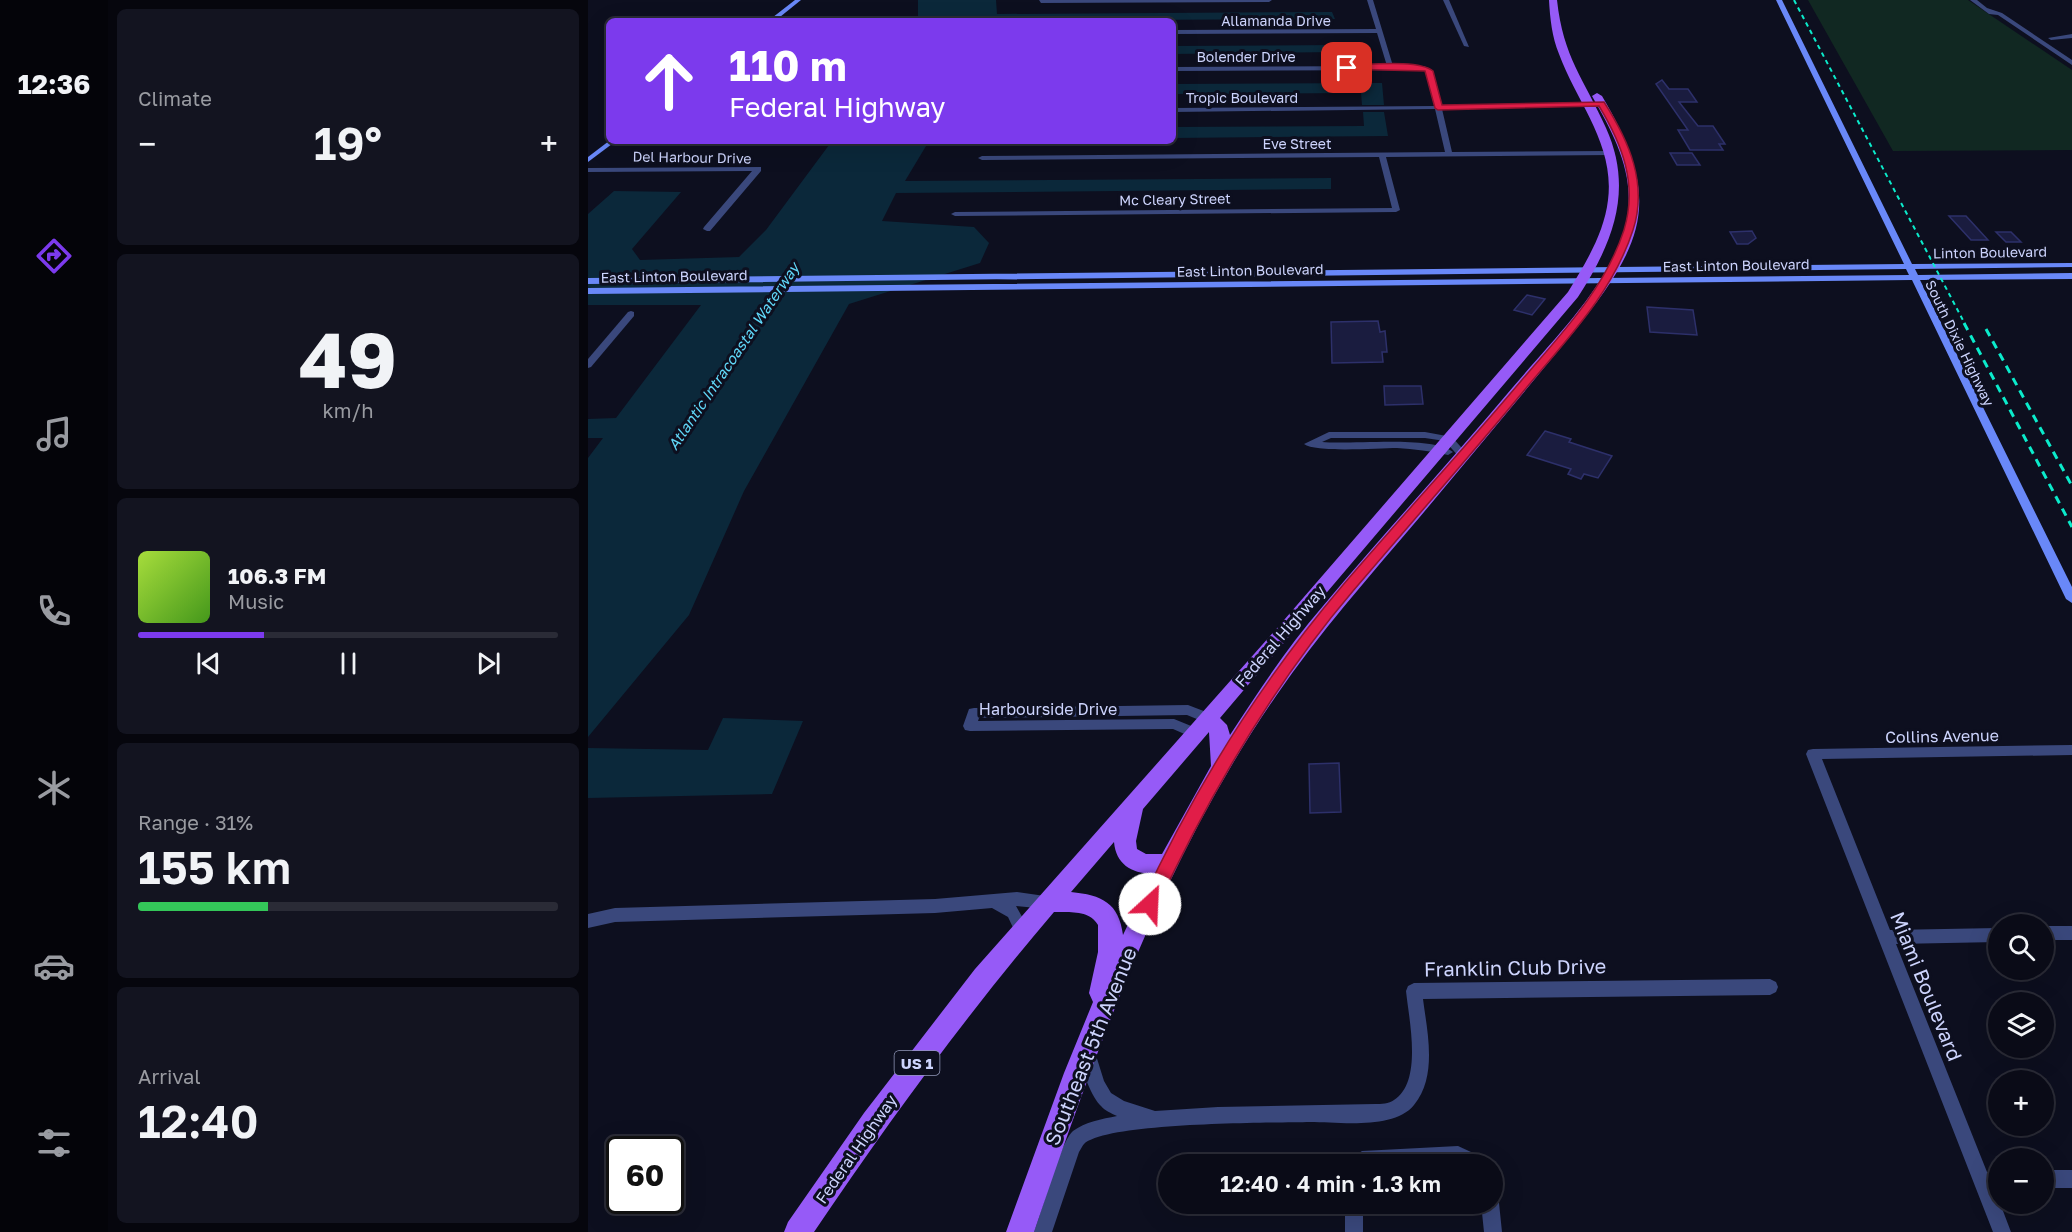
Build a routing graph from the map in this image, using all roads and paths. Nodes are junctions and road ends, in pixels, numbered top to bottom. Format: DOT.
graph roads {
  1 [pos="798,0"];
  2 [pos="1269,0"];
  3 [pos="1370,0"];
  4 [pos="1446,0"];
  5 [pos="1553,0"];
  6 [pos="1779,0"];
  7 [pos="1973,0"];
  8 [pos="1041,1"];
  9 [pos="775,18"];
  10 [pos="1565,19"];
  11 [pos="1378,31"];
  12 [pos="1176,32"];
  13 [pos="2072,36"];
  14 [pos="2051,38"];
  15 [pos="1467,46"];
  16 [pos="1559,46"];
  17 [pos="1572,51"];
  18 [pos="2072,63"];
  19 [pos="1390,67"];
  20 [pos="1176,69"];
  21 [pos="1597,106"];
  22 [pos="1438,108"];
  23 [pos="1176,110"];
  24 [pos="609,144"];
  25 [pos="1611,153"];
  26 [pos="1449,154"];
  27 [pos="1382,155"];
  28 [pos="982,158"];
  29 [pos="588,160"];
  30 [pos="588,170"];
  31 [pos="955,214"];
  32 [pos="706,229"];
  33 [pos="2072,265"];
  34 [pos="1786,267"];
  35 [pos="1277,272"];
  36 [pos="1910,272"];
  37 [pos="1585,274"];
  38 [pos="1610,274"];
  39 [pos="2072,276"];
  40 [pos="1771,278"];
  41 [pos="588,281"];
  42 [pos="1278,283"];
  43 [pos="588,291"];
  44 [pos="631,314"];
  45 [pos="588,364"];
  46 [pos="1444,444"];
  47 [pos="1464,456"];
  48 [pos="2072,599"];
  49 [pos="1284,632"];
  50 [pos="1282,674"];
  51 [pos="1259,707"];
  52 [pos="1202,726"];
  53 [pos="2072,750"];
  54 [pos="1813,754"];
  55 [pos="1221,769"];
  56 [pos="1132,807"];
  57 [pos="1169,863"];
  58 [pos="993,901"];
  59 [pos="1047,902"];
  60 [pos="588,921"];
  61 [pos="1022,931"];
  62 [pos="2054,933"];
  63 [pos="2072,933"];
  64 [pos="1988,934"];
  65 [pos="1885,937"];
  66 [pos="1770,987"];
  67 [pos="1089,1042"];
  68 [pos="1153,1118"];
  69 [pos="1988,1176"];
  70 [pos="2054,1179"];
  71 [pos="2072,1179"];
  72 [pos="1354,1214"];
  73 [pos="1491,1214"];
  74 [pos="1998,1214"];
  75 [pos="798,1232"];
  76 [pos="1020,1232"];
  77 [pos="1044,1232"];
  78 [pos="1354,1232"];
  79 [pos="1493,1232"];
  80 [pos="2002,1232"];
  1 -- 9 [label="main road"];
  2 -- 8 [label="street"];
  3 -- 11 [label="street"];
  4 -- 15 [label="street"];
  5 -- 16 [label="main road, Federal Highway / US 1"];
  6 -- 36 [label="main road, South Dixie Highway"];
  7 -- 18 [label="street"];
  10 -- 17 [label="main road, Federal Highway / US 1"];
  11 -- 12 [label="street, Allamanda Drive"];
  11 -- 19 [label="street"];
  13 -- 14 [label="street"];
  16 -- 17 [label="main road"];
  16 -- 21 [label="main road, Federal Highway / US 1"];
  17 -- 21 [label="main road, Federal Highway / US 1"];
  19 -- 20 [label="street, Bolender Drive"];
  19 -- 22 [label="street, Bolender Drive"];
  21 -- 22 [label="street, Tropic Boulevard"];
  21 -- 25 [label="main road, Federal Highway / US 1"];
  21 -- 38 [label="main road, Federal Highway / US 1"];
  22 -- 23 [label="street, Tropic Boulevard"];
  22 -- 26 [label="street"];
  24 -- 29 [label="main road"];
  25 -- 26 [label="street, Eve Street"];
  25 -- 37 [label="main road, Federal Highway / US 1"];
  26 -- 27 [label="street, Eve Street"];
  27 -- 28 [label="street, Eve Street"];
  27 -- 31 [label="street, Mc Cleary Street"];
  30 -- 32 [label="street, Del Harbour Drive"];
  33 -- 36 [label="main road, Linton Boulevard"];
  34 -- 36 [label="main road, East Linton Boulevard"];
  34 -- 38 [label="main road, East Linton Boulevard"];
  34 -- 40 [label="main road"];
  35 -- 37 [label="main road, East Linton Boulevard"];
  35 -- 41 [label="main road, East Linton Boulevard"];
  35 -- 42 [label="main road"];
  36 -- 39 [label="main road, Linton Boulevard"];
  36 -- 40 [label="main road, East Linton Boulevard"];
  36 -- 48 [label="main road, South Dixie Highway"];
  37 -- 38 [label="main road, East Linton Boulevard"];
  37 -- 38 [label="main road, East Linton Boulevard"];
  37 -- 42 [label="main road, East Linton Boulevard"];
  37 -- 46 [label="main road, Federal Highway / US 1"];
  38 -- 40 [label="main road, East Linton Boulevard"];
  38 -- 47 [label="main road, Federal Highway / US 1"];
  42 -- 43 [label="main road, East Linton Boulevard"];
  44 -- 45 [label="street"];
  46 -- 46 [label="street"];
  46 -- 47 [label="street"];
  46 -- 49 [label="main road, Federal Highway / US 1"];
  47 -- 50 [label="main road, Federal Highway / US 1"];
  49 -- 50 [label="main road"];
  49 -- 52 [label="main road, Federal Highway / US 1"];
  50 -- 51 [label="main road, Federal Highway / US 1"];
  51 -- 55 [label="main road, Southeast 5th Avenue / US 1"];
  52 -- 52 [label="street, Harbourside Drive"];
  52 -- 55 [label="main road"];
  52 -- 56 [label="main road, Federal Highway / US 1"];
  53 -- 54 [label="street, Collins Avenue"];
  54 -- 65 [label="street, Miami Boulevard"];
  55 -- 57 [label="main road, Southeast 5th Avenue / US 1"];
  56 -- 57 [label="main road"];
  56 -- 59 [label="main road, Federal Highway / US 1"];
  57 -- 67 [label="main road, Southeast 5th Avenue / US 1"];
  58 -- 59 [label="street"];
  58 -- 60 [label="street"];
  58 -- 61 [label="street"];
  59 -- 61 [label="main road, Federal Highway / US 1"];
  59 -- 67 [label="main road"];
  61 -- 75 [label="main road, Federal Highway / US 1"];
  62 -- 63 [label="street"];
  64 -- 65 [label="street"];
  65 -- 69 [label="street, Miami Boulevard"];
  66 -- 68 [label="street, Franklin Club Drive"];
  67 -- 68 [label="street, Franklin Club Drive"];
  67 -- 76 [label="main road, Southeast 5th Avenue / US 1"];
  68 -- 77 [label="street, Franklin Club Drive"];
  70 -- 71 [label="street"];
  72 -- 78 [label="street"];
  73 -- 79 [label="street"];
  74 -- 80 [label="street, Miami Boulevard"];
}
